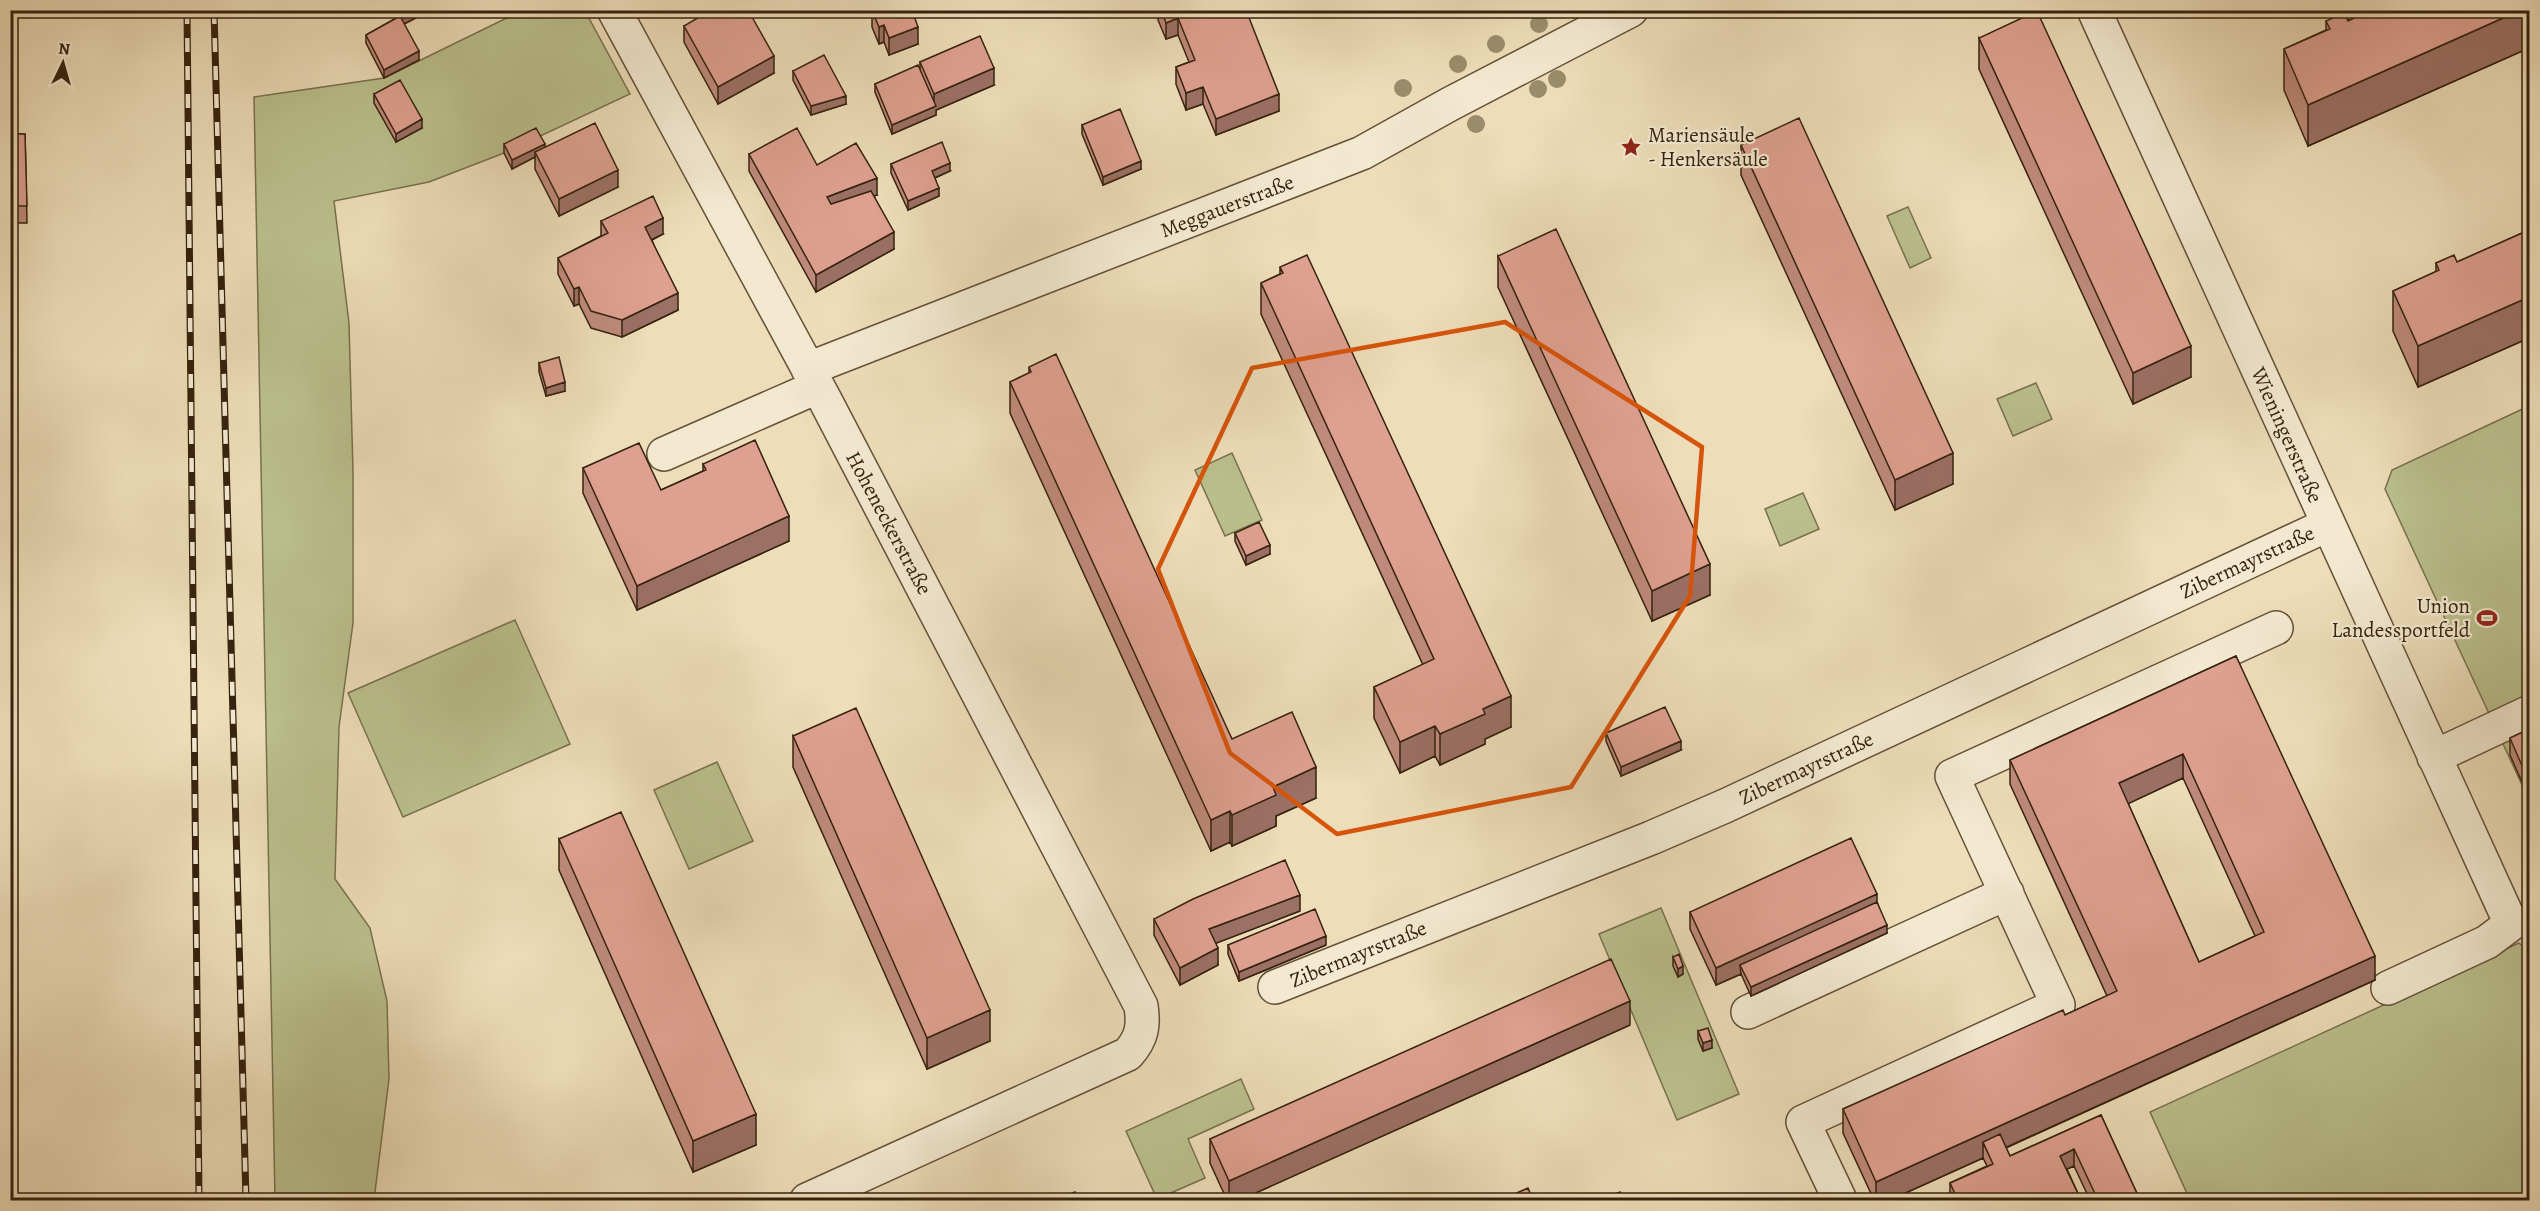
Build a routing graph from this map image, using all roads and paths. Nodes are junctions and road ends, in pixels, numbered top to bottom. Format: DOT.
graph roads {
  1 [pos="614,10"];
  2 [pos="1631,10"];
  3 [pos="2094,10"];
  4 [pos="812,378"];
  5 [pos="664,454"];
  6 [pos="2327,525"];
  7 [pos="2276,628"];
  8 [pos="2529,712"];
  9 [pos="2434,757"];
  10 [pos="2007,893"];
  11 [pos="1275,987"];
  12 [pos="2388,988"];
  13 [pos="1748,1012"];
  14 [pos="807,1200"];
  15 [pos="1840,1200"];
  1 -- 4 [label="street, Hoheneckerstraße"];
  2 -- 4 [label="street, Meggauerstraße"];
  3 -- 6 [label="street, Wieningerstraße"];
  4 -- 5 [label="street, Meggauerstraße"];
  4 -- 14 [label="street, Hoheneckerstraße"];
  6 -- 9 [label="street, Wieningerstraße"];
  6 -- 11 [label="street, Zibermayrstraße"];
  7 -- 10 [label="street"];
  8 -- 9 [label="street"];
  9 -- 12 [label="street, Wieningerstraße"];
  10 -- 13 [label="street"];
  10 -- 15 [label="street"];
}
